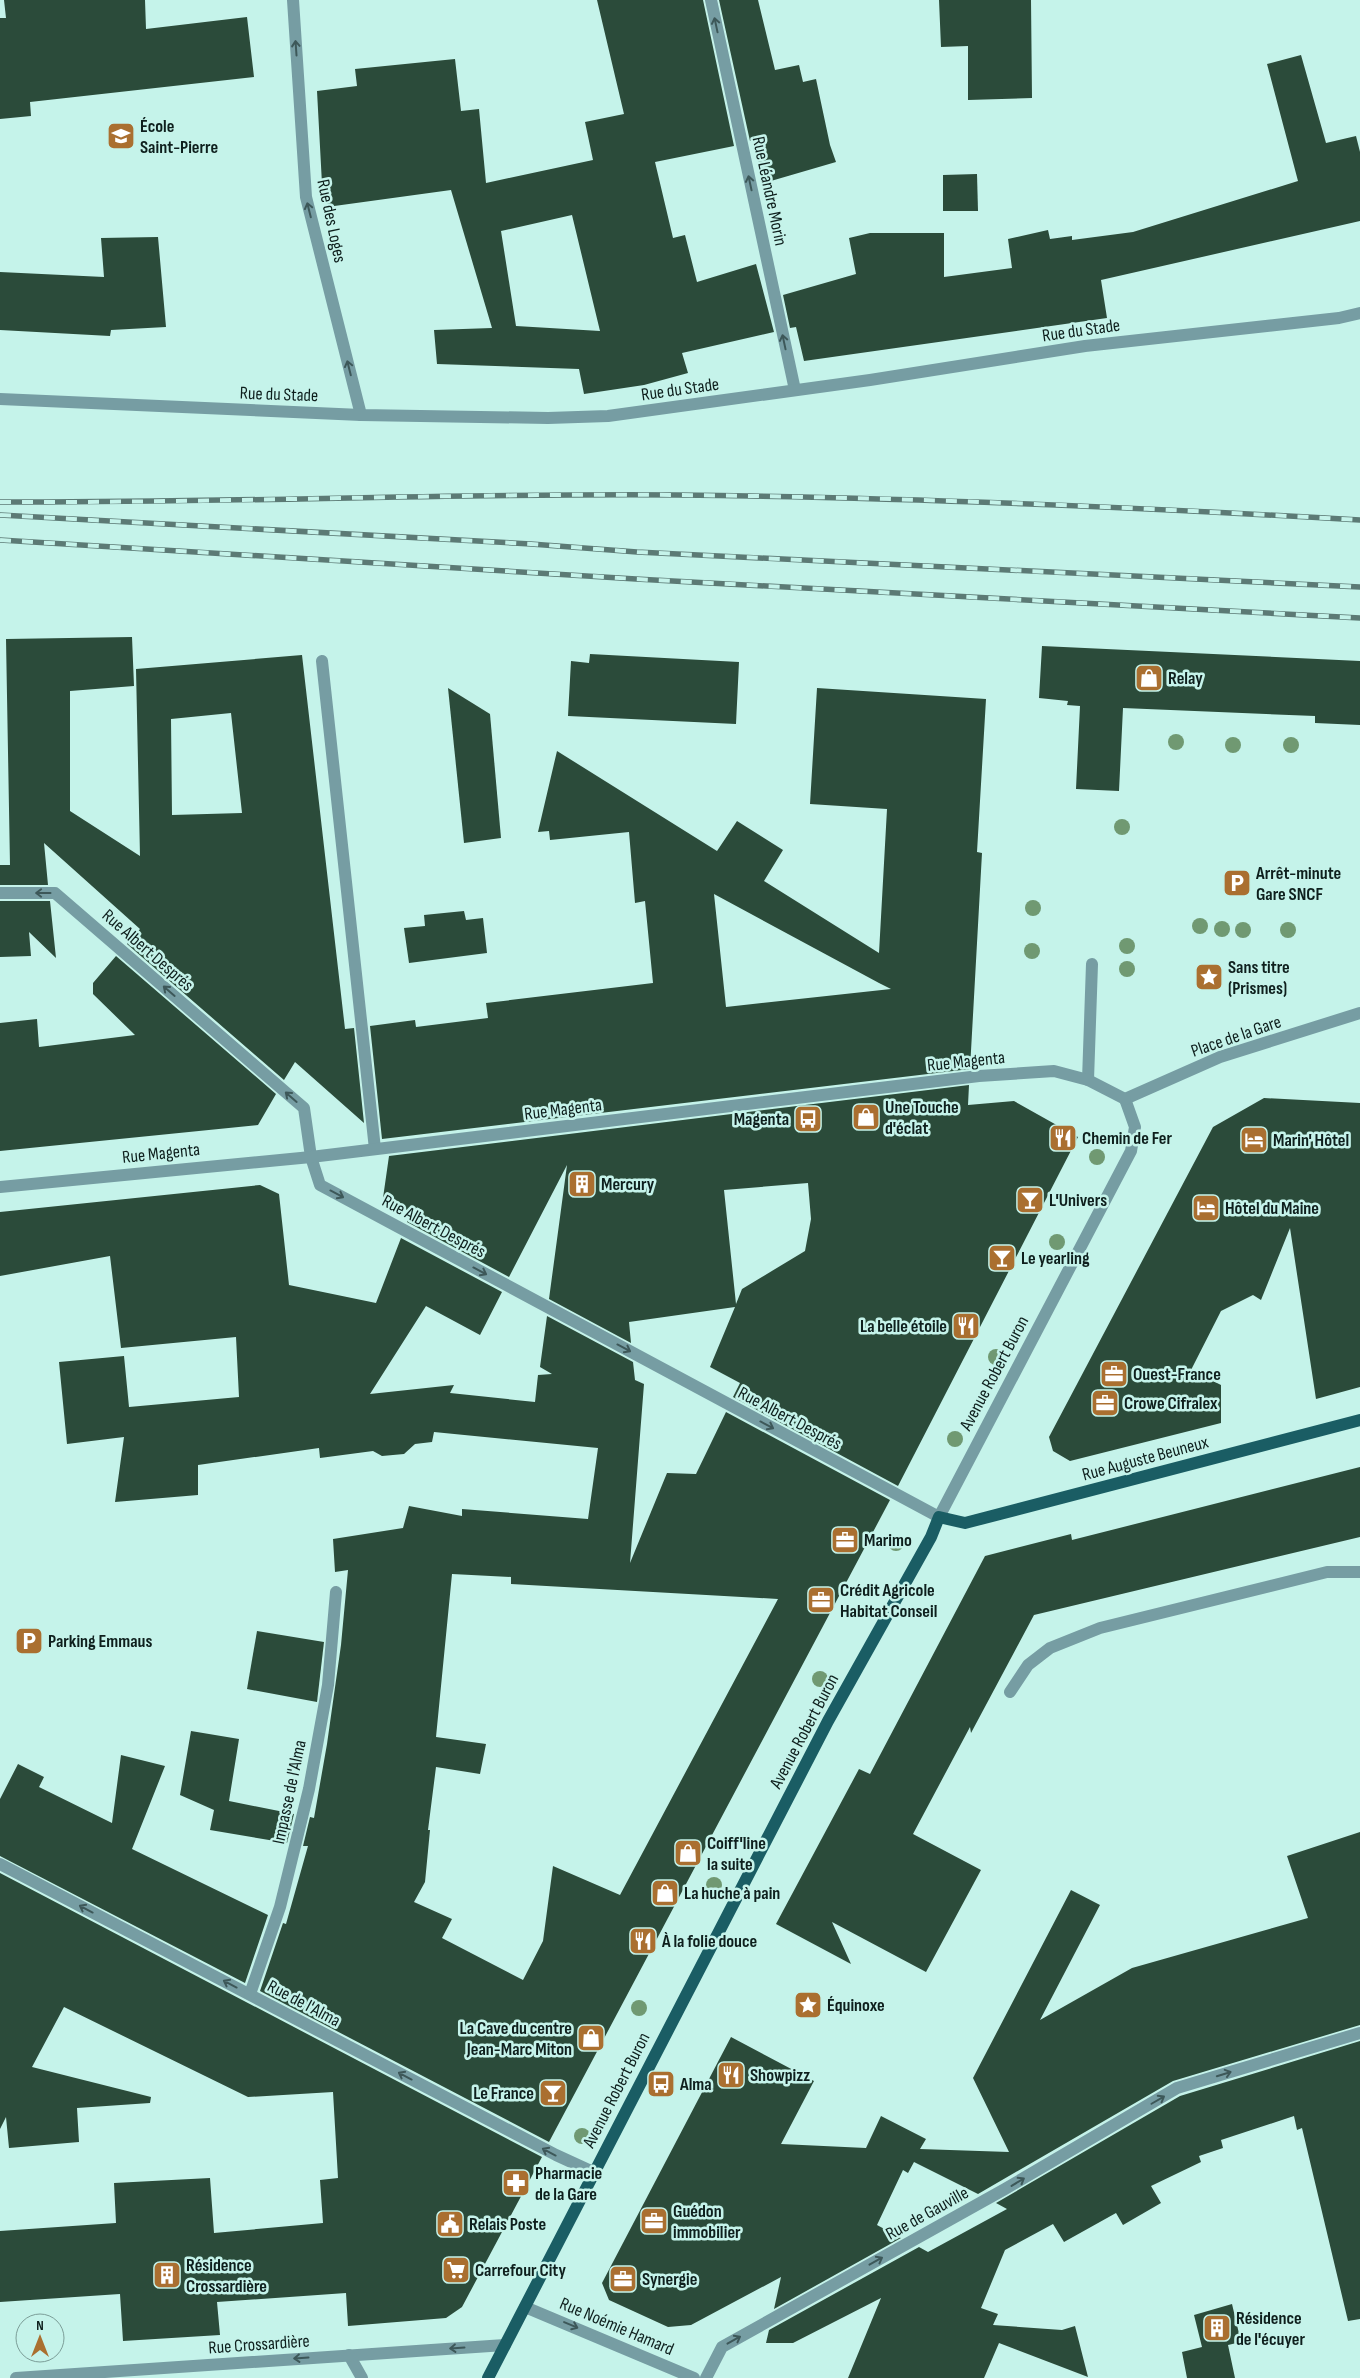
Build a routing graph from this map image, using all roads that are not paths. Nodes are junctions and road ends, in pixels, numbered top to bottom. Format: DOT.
graph roads {
  1 [pos="293,0"];
  2 [pos="711,0"];
  3 [pos="1360,313"];
  4 [pos="795,390"];
  5 [pos="0,399"];
  6 [pos="361,415"];
  7 [pos="322,661"];
  8 [pos="0,893"];
  9 [pos="1092,964"];
  10 [pos="1360,1013"];
  11 [pos="1088,1080"];
  12 [pos="1125,1098"];
  13 [pos="375,1149"];
  14 [pos="311,1157"];
  15 [pos="0,1187"];
  16 [pos="1360,1420"];
  17 [pos="939,1517"];
  18 [pos="1360,1572"];
  19 [pos="336,1592"];
  20 [pos="1010,1692"];
  21 [pos="0,1864"];
  22 [pos="250,1994"];
  23 [pos="1360,2033"];
  24 [pos="593,2172"];
  25 [pos="525,2307"];
  26 [pos="505,2345"];
  27 [pos="349,2355"];
  28 [pos="16,2378"];
  29 [pos="362,2378"];
  30 [pos="488,2378"];
  31 [pos="694,2378"];
  32 [pos="706,2378"];
  6 -- 1 [label="street, Rue des Loges, one-way"];
  4 -- 2 [label="street, Rue Léandre Morin, one-way"];
  3 -- 4 [label="street, Rue du Stade"];
  4 -- 6 [label="street, Rue du Stade"];
  5 -- 6 [label="street, Rue du Stade"];
  7 -- 13 [label="street"];
  14 -- 8 [label="street, Rue Albert Després, one-way"];
  9 -- 11 [label="street"];
  10 -- 12 [label="street, Place de la Gare"];
  11 -- 12 [label="street, Rue Magenta"];
  11 -- 13 [label="street, Rue Magenta"];
  12 -- 17 [label="street, Avenue Robert Buron"];
  13 -- 14 [label="street, Rue Magenta"];
  14 -- 15 [label="street, Rue Magenta"];
  14 -- 17 [label="street, Rue Albert Després, one-way"];
  16 -- 17 [label="main road, Rue Auguste Beuneux"];
  17 -- 24 [label="main road, Avenue Robert Buron"];
  18 -- 20 [label="street"];
  19 -- 22 [label="street, Impasse de l'Alma"];
  22 -- 21 [label="street, Rue de l'Alma, one-way"];
  24 -- 22 [label="street, Rue de l'Alma, one-way"];
  32 -- 23 [label="street, Rue de Gauville, one-way"];
  24 -- 25 [label="main road, Avenue Robert Buron"];
  25 -- 26 [label="main road, Avenue Robert Buron"];
  25 -- 31 [label="street, Rue Noémie Hamard, one-way"];
  26 -- 27 [label="street, Rue Crossardière, one-way"];
  26 -- 30 [label="main road, Avenue Robert Buron"];
  27 -- 28 [label="street, Rue Crossardière, one-way"];
  27 -- 29 [label="street"];
}
